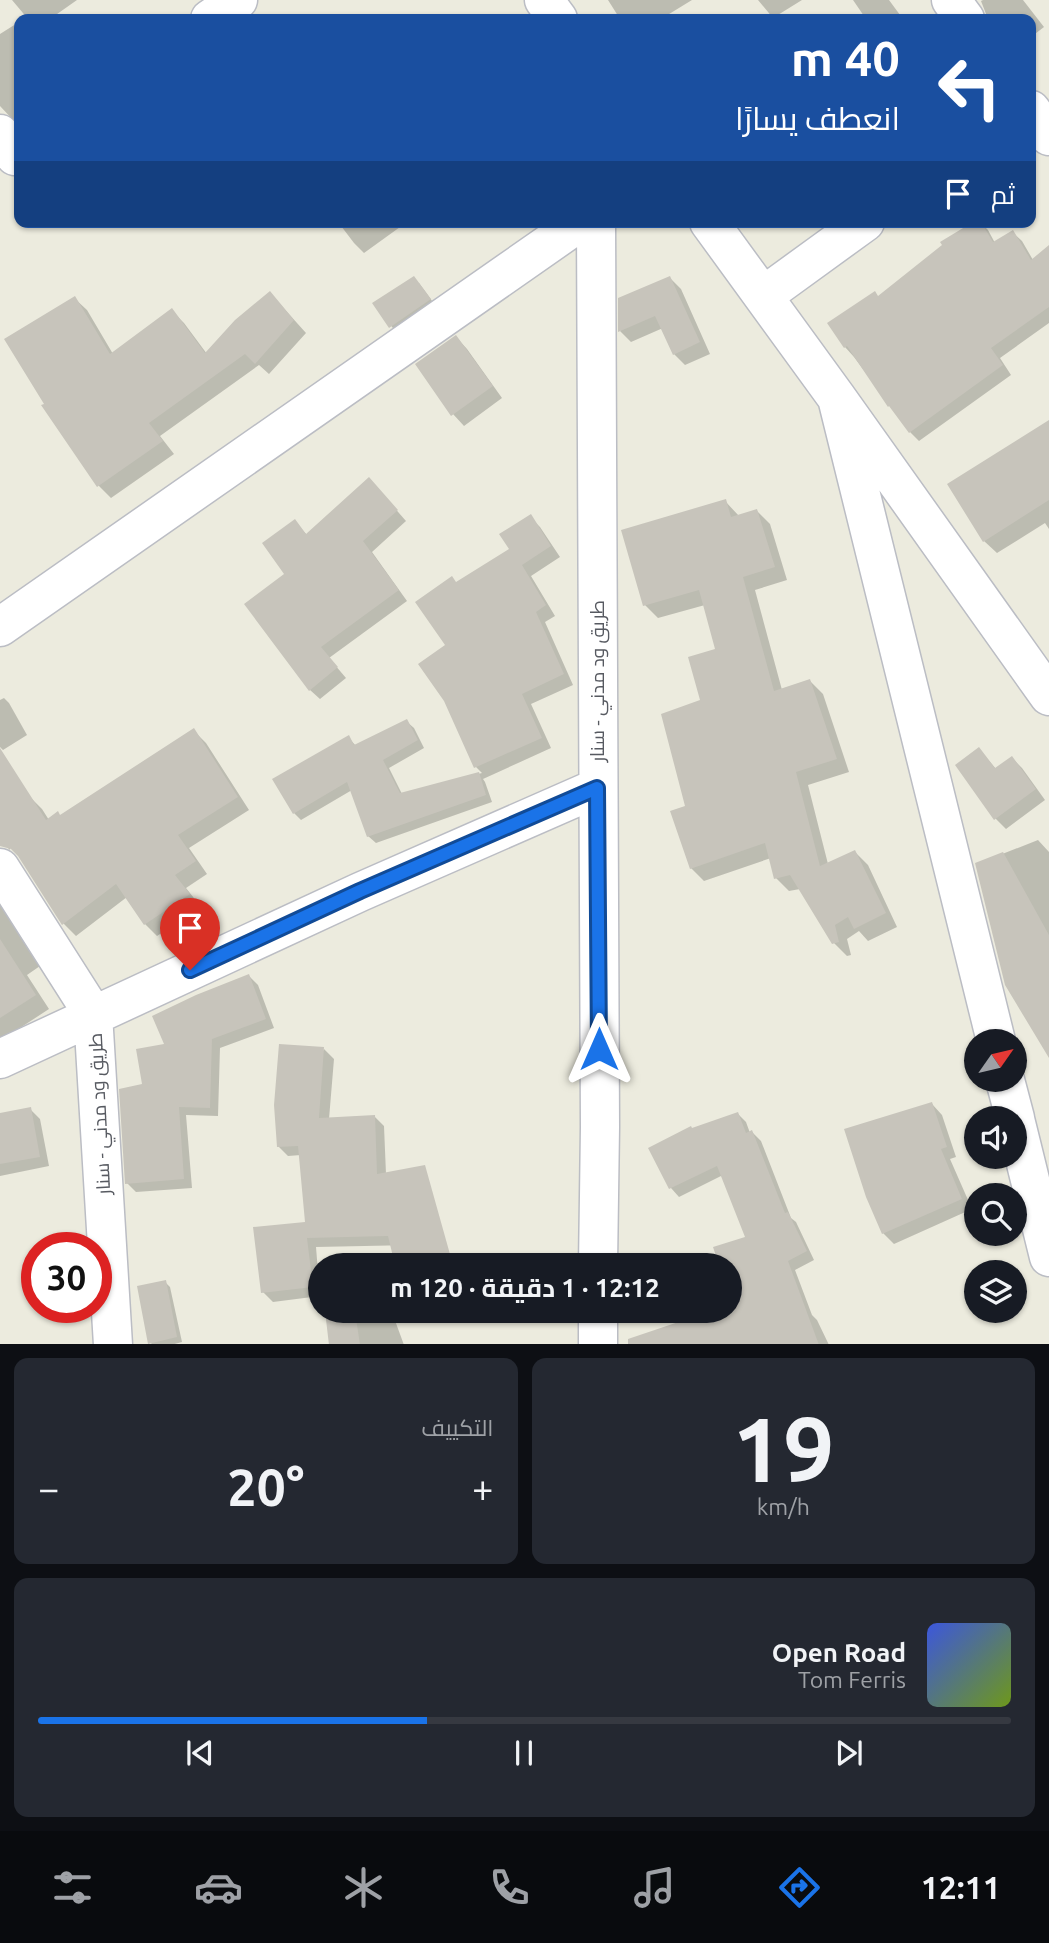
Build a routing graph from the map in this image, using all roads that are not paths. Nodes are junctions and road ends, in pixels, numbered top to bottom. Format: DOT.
graph roads {
  1 [pos="238,0"];
  2 [pos="217,14"];
  3 [pos="1036,117"];
  4 [pos="1049,136"];
  5 [pos="571,228"];
  6 [pos="596,228"];
  7 [pos="713,228"];
  8 [pos="857,228"];
  9 [pos="764,296"];
  10 [pos="837,398"];
  11 [pos="0,627"];
  12 [pos="1049,696"];
  13 [pos="597,788"];
  14 [pos="0,868"];
  15 [pos="93,1014"];
  16 [pos="993,1029"];
  17 [pos="0,1059"];
  18 [pos="1027,1167"];
  19 [pos="598,1253"];
  20 [pos="1049,1256"];
  21 [pos="598,1323"];
  22 [pos="113,1344"];
  23 [pos="598,1344"];
  1 -- 2 [label="street"];
  3 -- 4 [label="street"];
  5 -- 11 [label="street"];
  6 -- 13 [label="street, طريق ود مدني - سنار"];
  7 -- 9 [label="street"];
  8 -- 9 [label="street"];
  9 -- 10 [label="street"];
  10 -- 12 [label="street"];
  10 -- 16 [label="street"];
  13 -- 15 [label="street"];
  13 -- 19 [label="street, طريق ود مدني - سنار"];
  14 -- 15 [label="street, طريق ود مدني - سنار"];
  15 -- 17 [label="street"];
  15 -- 22 [label="street, طريق ود مدني - سنار"];
  18 -- 20 [label="street"];
  21 -- 23 [label="street"];
}
